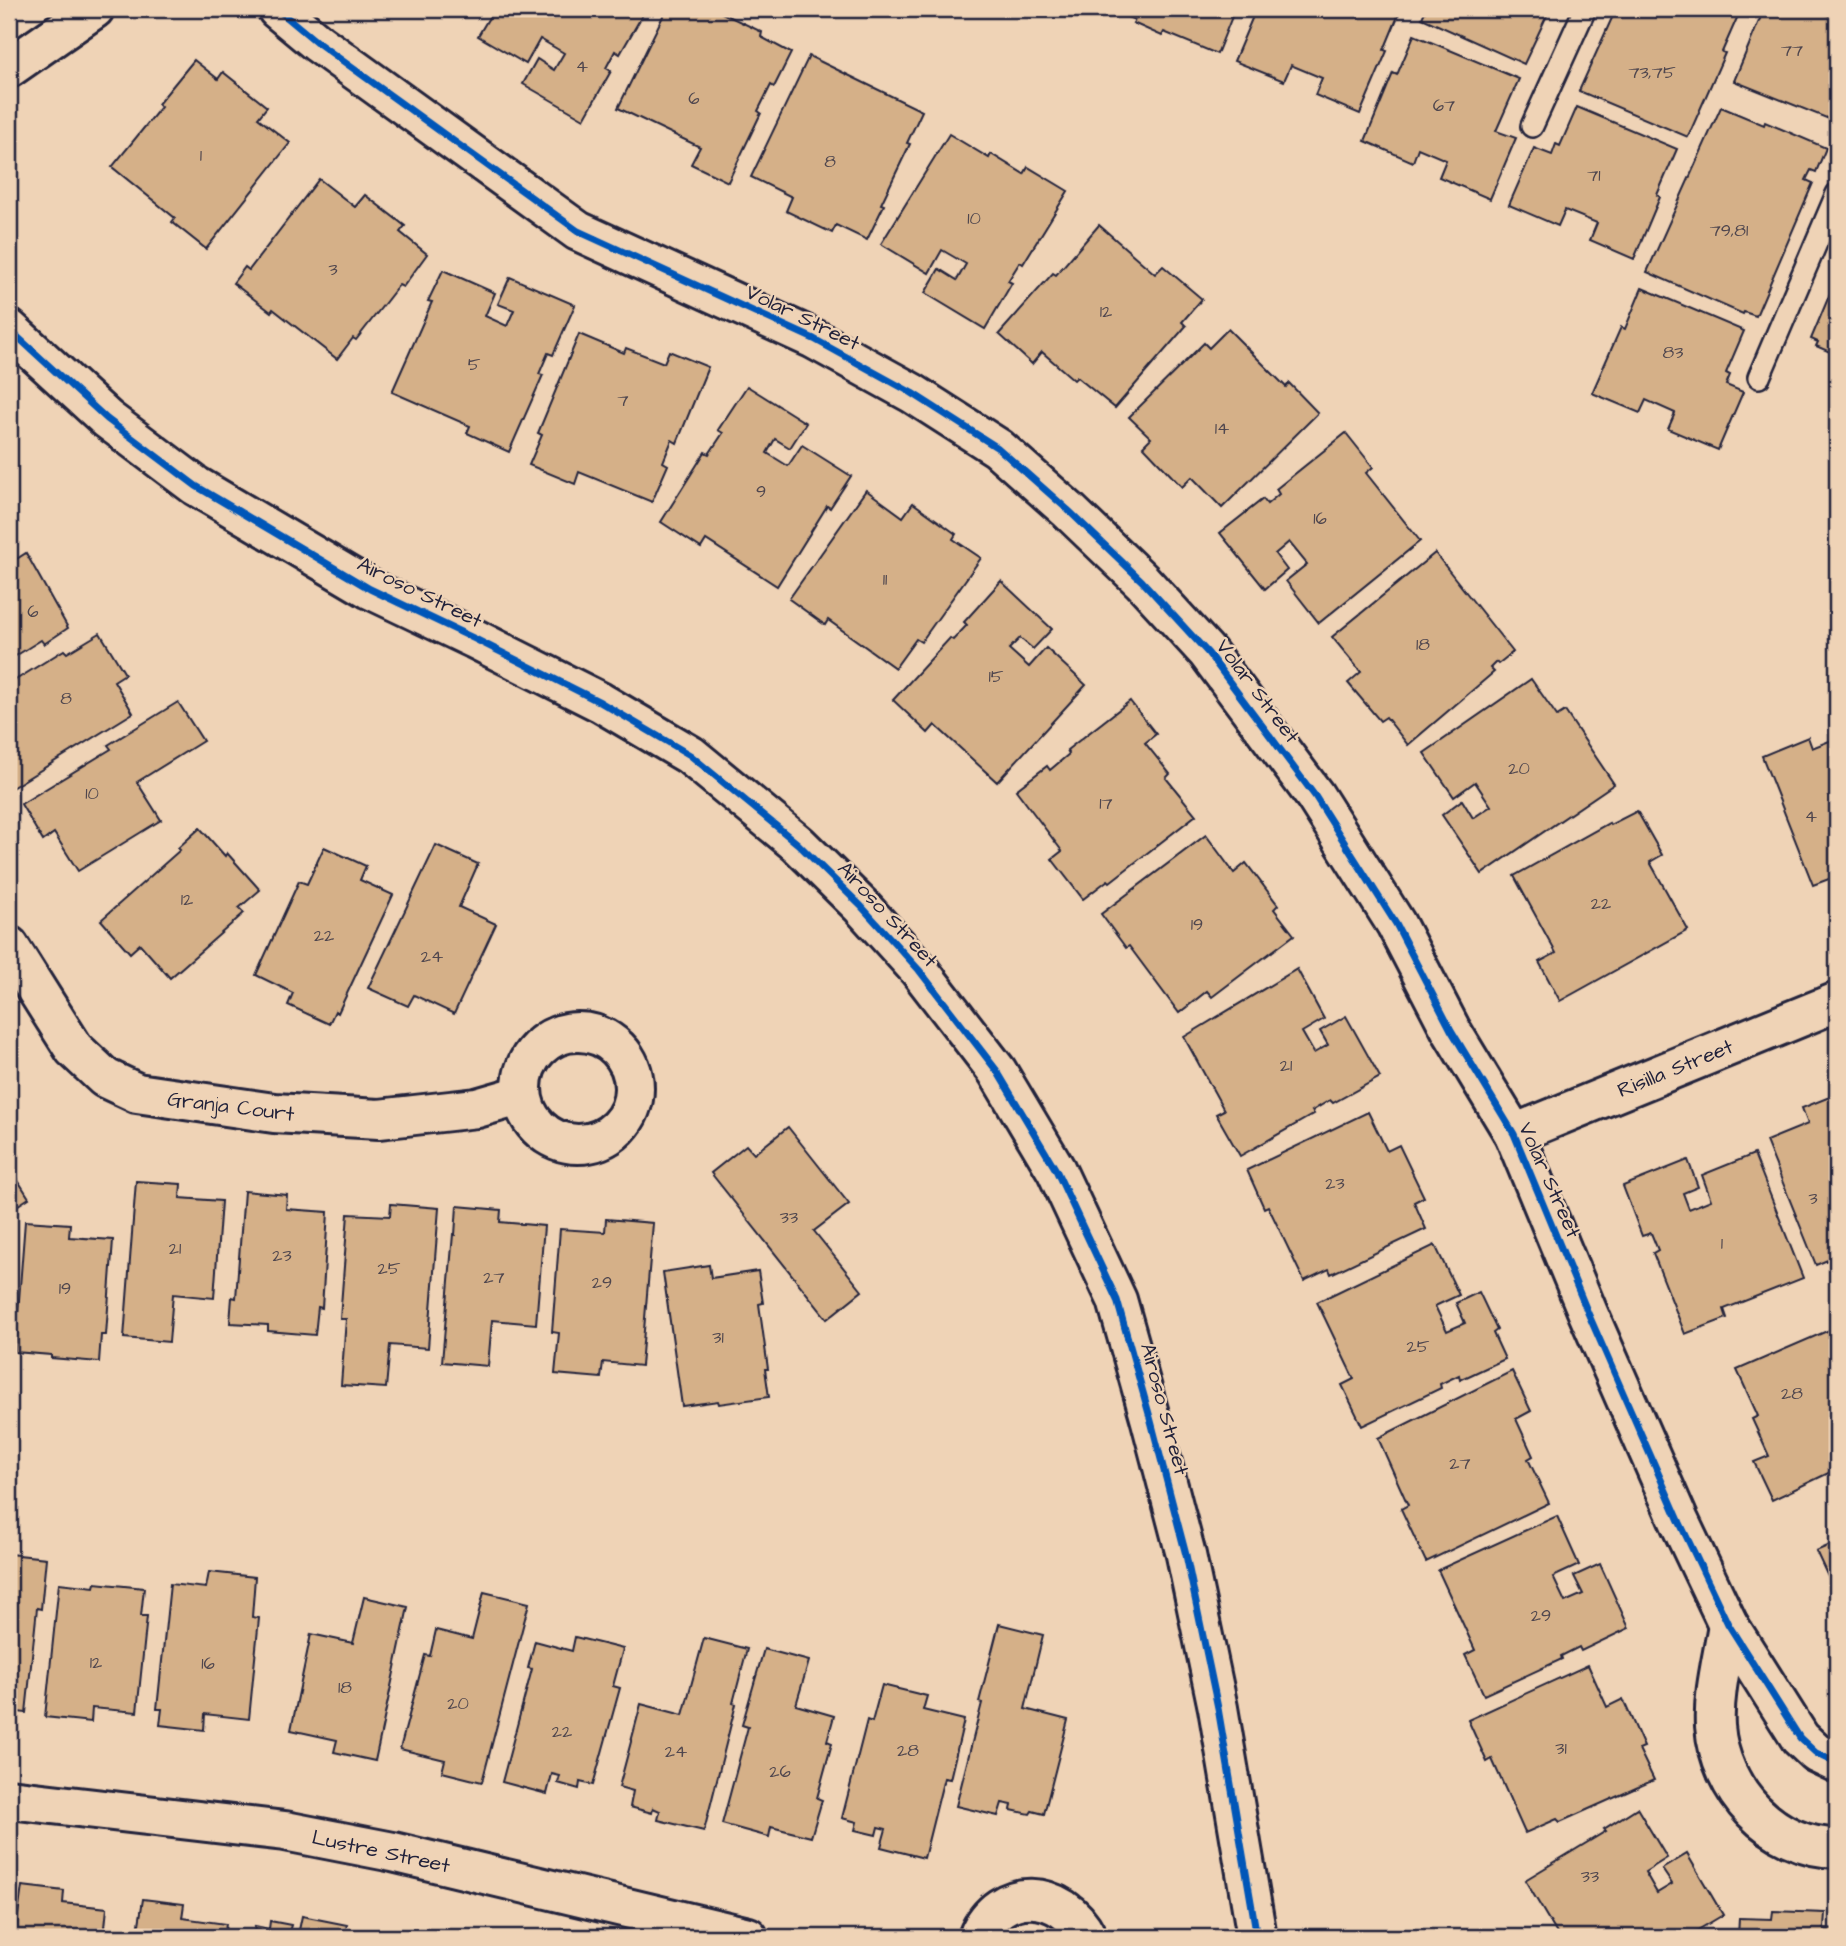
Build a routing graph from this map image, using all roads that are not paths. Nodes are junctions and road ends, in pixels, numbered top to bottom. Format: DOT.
graph roads {
  1 [pos="94,9"];
  2 [pos="277,9"];
  3 [pos="1585,9"];
  4 [pos="9,68"];
  5 [pos="1532,126"];
  6 [pos="1837,194"];
  7 [pos="9,329"];
  8 [pos="1759,377"];
  9 [pos="9,946"];
  10 [pos="1837,1002"];
  11 [pos="522,1095"];
  12 [pos="1514,1134"];
  13 [pos="1728,1624"];
  14 [pos="1827,1758"];
  15 [pos="9,1800"];
  16 [pos="1837,1848"];
  17 [pos="748,1937"];
  18 [pos="978,1937"];
  19 [pos="1087,1937"];
  20 [pos="1257,1937"];
  1 -- 4 [label="street"];
  2 -- 12 [label="street, Volar Street"];
  3 -- 5 [label="lane"];
  6 -- 8 [label="lane"];
  7 -- 20 [label="street, Airoso Street"];
  9 -- 11 [label="street, Granja Court"];
  10 -- 12 [label="street, Risilla Street"];
  12 -- 13 [label="street, Volar Street"];
  13 -- 14 [label="street, Volar Street"];
  13 -- 16 [label="street"];
  15 -- 17 [label="street, Lustre Street"];
  18 -- 19 [label="street"];
}
